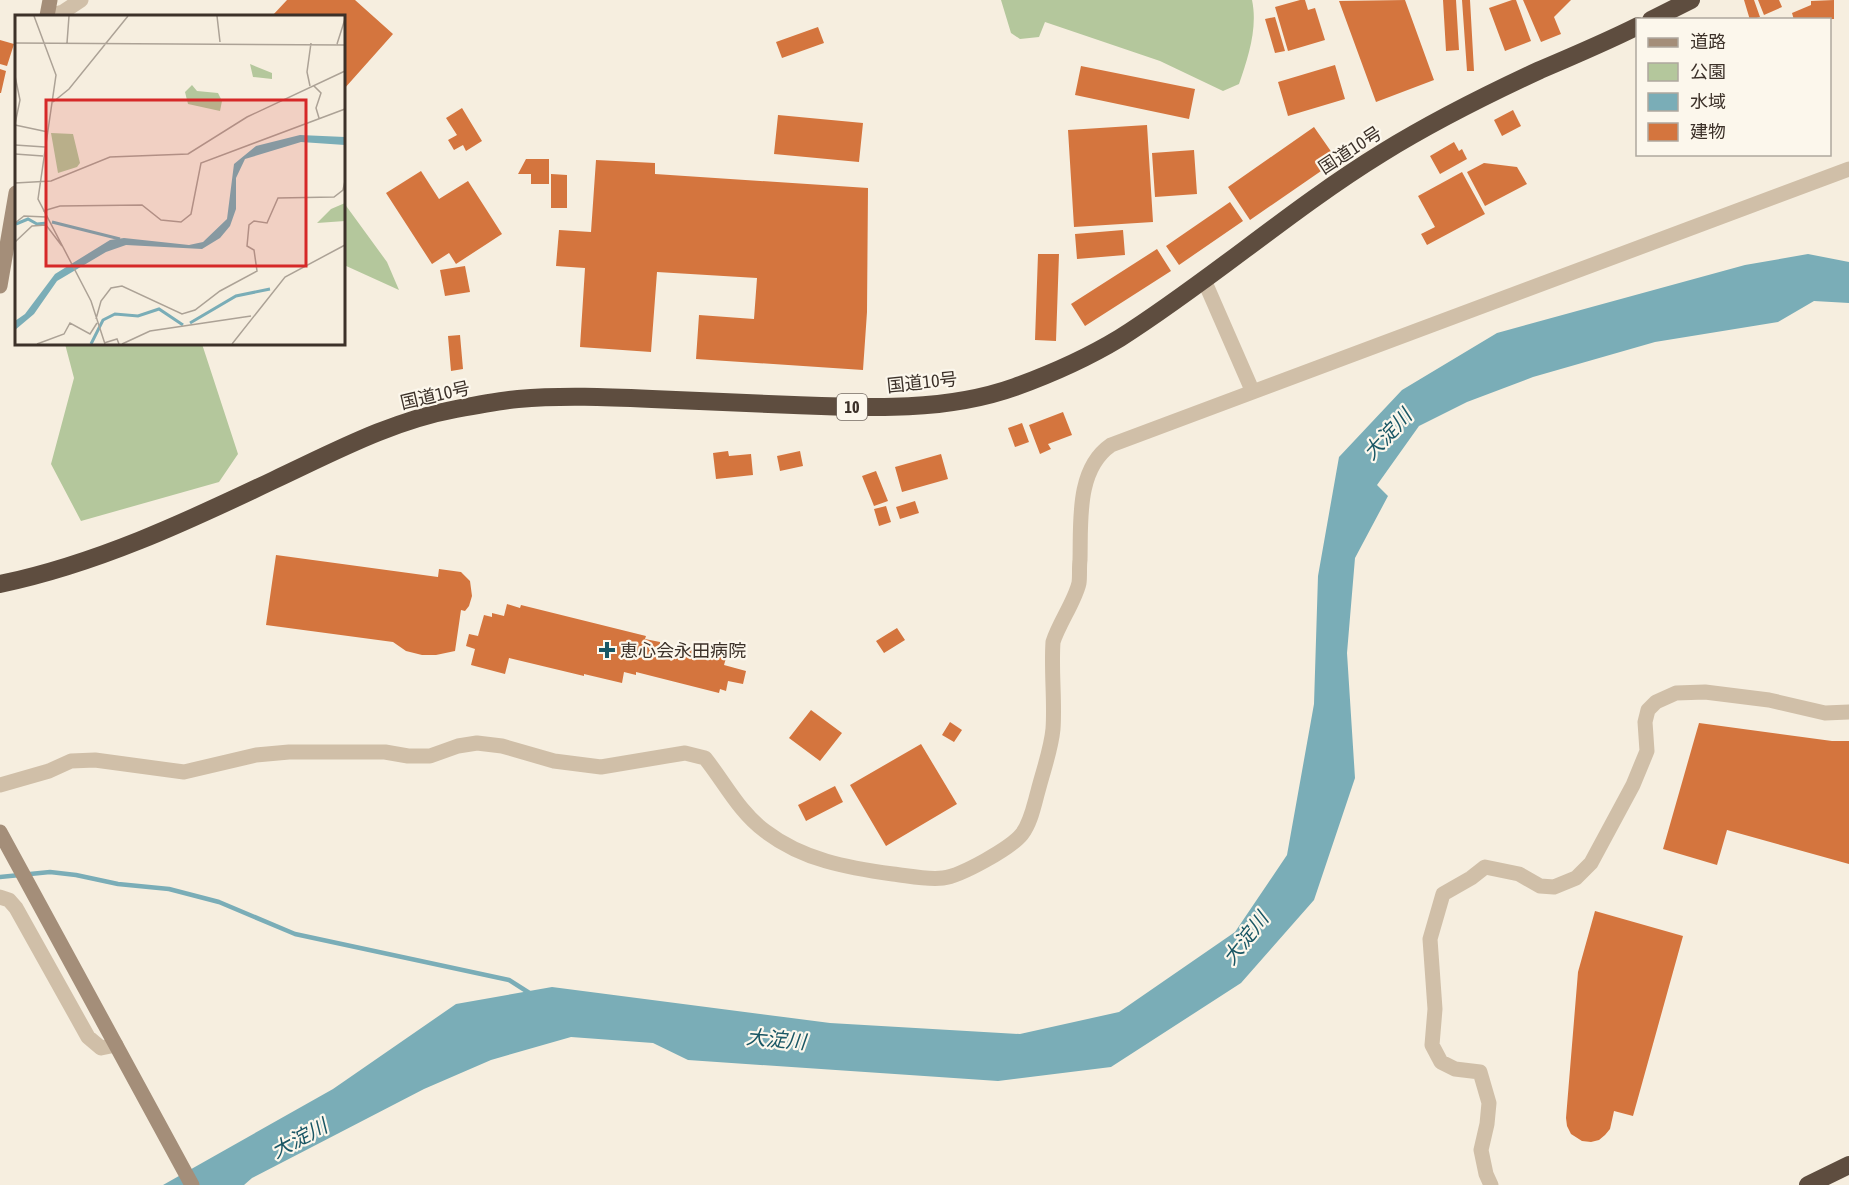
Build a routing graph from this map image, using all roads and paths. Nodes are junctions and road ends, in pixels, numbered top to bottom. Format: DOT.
graph roads {
  1 [pos="50,0"];
  2 [pos="81,0"];
  3 [pos="1691,0"];
  4 [pos="48,15"];
  5 [pos="52,15"];
  6 [pos="1655,18"];
  7 [pos="1636,27"];
  8 [pos="1849,169"];
  9 [pos="15,196"];
  10 [pos="5,230"];
  11 [pos="1204,279"];
  12 [pos="0,286"];
  13 [pos="1252,390"];
  14 [pos="0,584"];
  15 [pos="1849,712"];
  16 [pos="0,784"];
  17 [pos="2,836"];
  18 [pos="0,897"];
  19 [pos="116,1045"];
  20 [pos="1849,1165"];
  21 [pos="192,1185"];
  22 [pos="1491,1185"];
  23 [pos="1808,1185"];
  1 -- 4 [label="street"];
  2 -- 5 [label="street"];
  3 -- 6 [label="highway"];
  7 -- 11 [label="highway, 国道10号 / 10"];
  8 -- 13 [label="street"];
  9 -- 10 [label="street"];
  10 -- 12 [label="street"];
  11 -- 13 [label="street"];
  11 -- 14 [label="highway, 国道10号 / 10"];
  13 -- 16 [label="street"];
  15 -- 22 [label="street"];
  17 -- 19 [label="street"];
  18 -- 19 [label="street"];
  19 -- 21 [label="street"];
  20 -- 23 [label="highway"];
}
